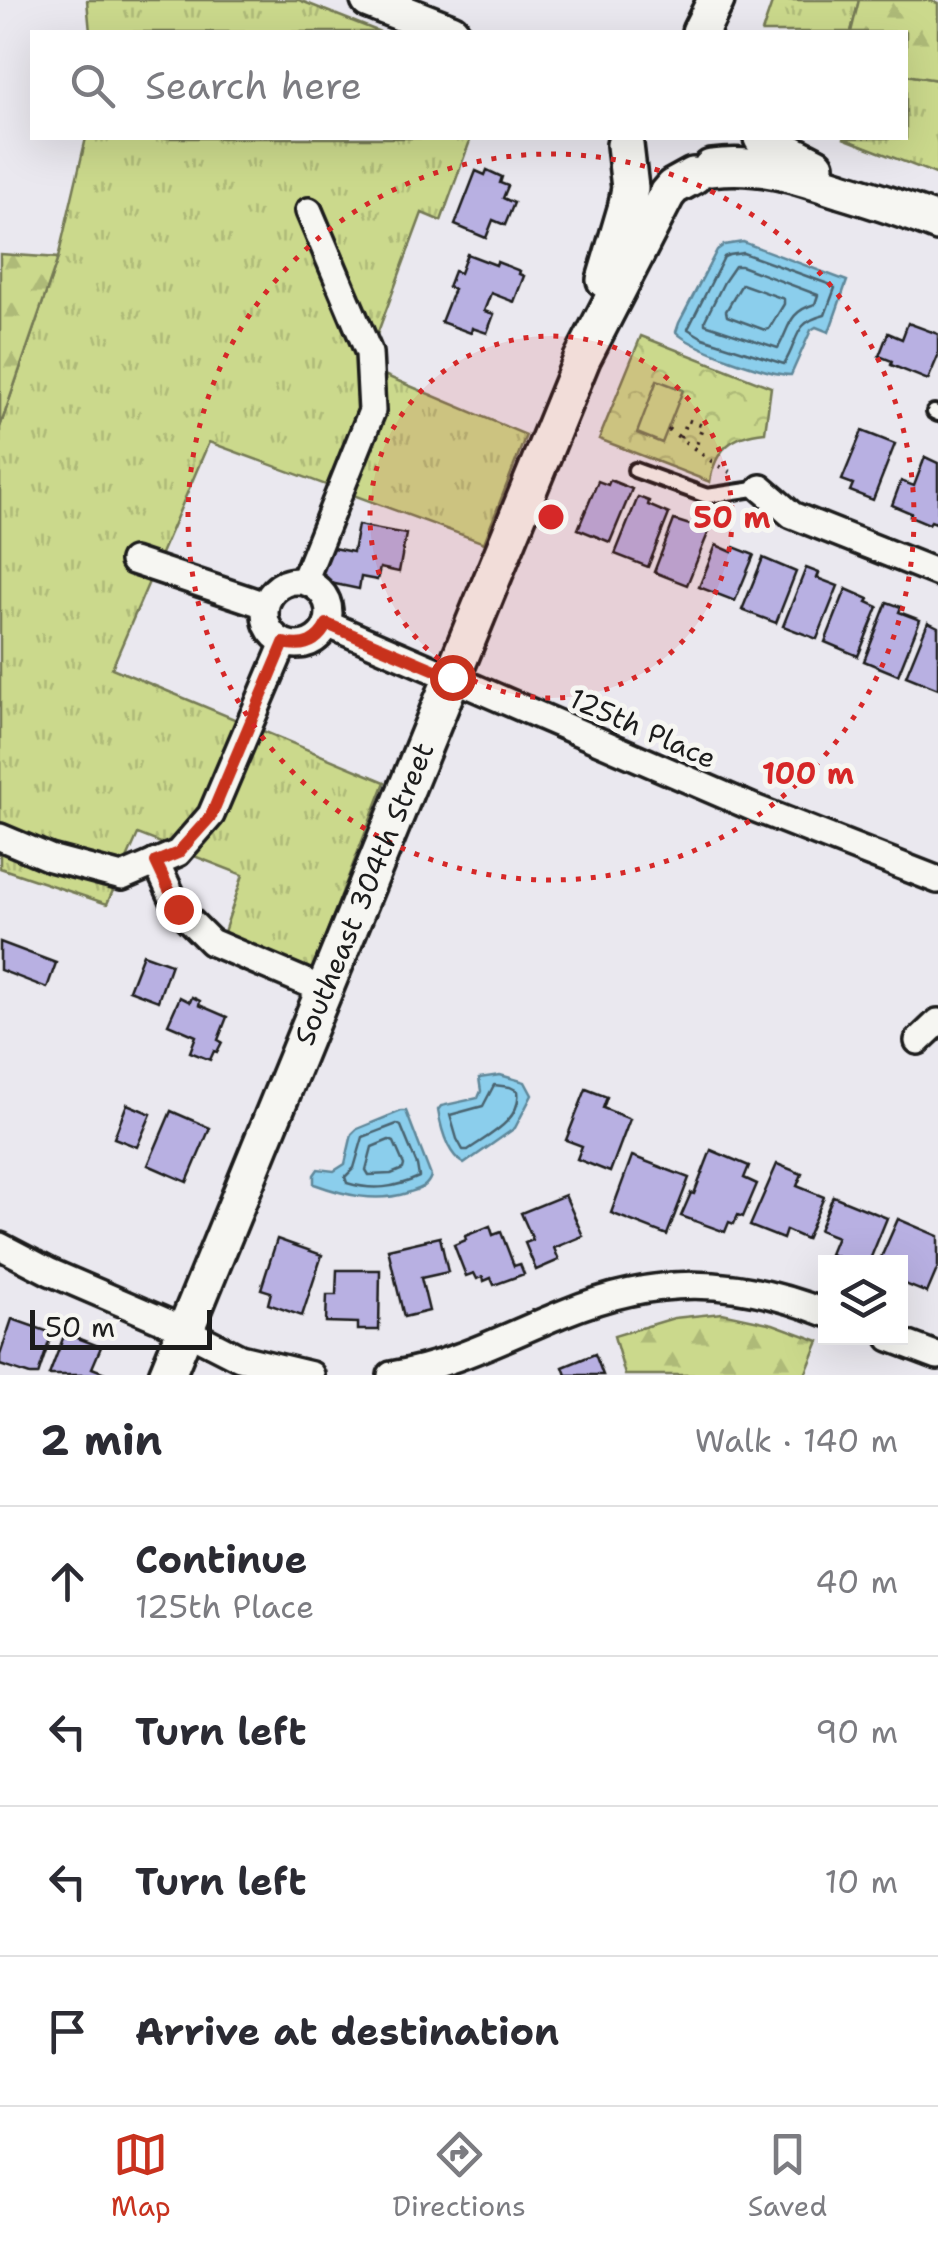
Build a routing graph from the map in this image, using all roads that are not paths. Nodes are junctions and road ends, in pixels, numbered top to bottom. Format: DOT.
graph roads {
  1 [pos="369,0"];
  2 [pos="716,0"];
  3 [pos="738,0"];
  4 [pos="449,30"];
  5 [pos="701,30"];
  6 [pos="730,30"];
  7 [pos="733,140"];
  8 [pos="766,140"];
  9 [pos="624,141"];
  10 [pos="702,172"];
  11 [pos="309,210"];
  12 [pos="922,217"];
  13 [pos="582,358"];
  14 [pos="634,470"];
  15 [pos="762,488"];
  16 [pos="133,561"];
  17 [pos="938,573"];
  18 [pos="304,581"];
  19 [pos="266,605"];
  20 [pos="327,624"];
  21 [pos="284,643"];
  22 [pos="452,677"];
  23 [pos="0,837"];
  24 [pos="156,862"];
  25 [pos="938,880"];
  26 [pos="324,990"];
  27 [pos="938,1022"];
  28 [pos="918,1041"];
  29 [pos="0,1246"];
  30 [pos="818,1310"];
  31 [pos="185,1330"];
  32 [pos="908,1345"];
  33 [pos="938,1356"];
  34 [pos="167,1375"];
  35 [pos="312,1375"];
  36 [pos="391,1375"];
  1 -- 4 [label="street"];
  2 -- 5 [label="street"];
  3 -- 6 [label="street"];
  7 -- 10 [label="street, Southeast 304th Street"];
  8 -- 12 [label="street"];
  9 -- 10 [label="street"];
  9 -- 13 [label="street, Southeast 304th Street"];
  10 -- 12 [label="street"];
  10 -- 13 [label="street, Southeast 304th Street"];
  11 -- 18 [label="street"];
  13 -- 22 [label="street, Southeast 304th Street"];
  14 -- 15 [label="lane"];
  15 -- 17 [label="street"];
  16 -- 19 [label="street"];
  18 -- 19 [label="street"];
  18 -- 20 [label="street"];
  19 -- 21 [label="street"];
  20 -- 21 [label="street"];
  20 -- 22 [label="street, 125th Place"];
  21 -- 24 [label="street"];
  22 -- 25 [label="street, 125th Place"];
  22 -- 26 [label="street, Southeast 304th Street"];
  23 -- 24 [label="street"];
  24 -- 26 [label="street"];
  26 -- 31 [label="street, Southeast 304th Street"];
  27 -- 28 [label="street"];
  29 -- 31 [label="street"];
  30 -- 36 [label="street"];
  31 -- 34 [label="street, Southeast 304th Street"];
  31 -- 35 [label="street"];
  32 -- 33 [label="street"];
}
